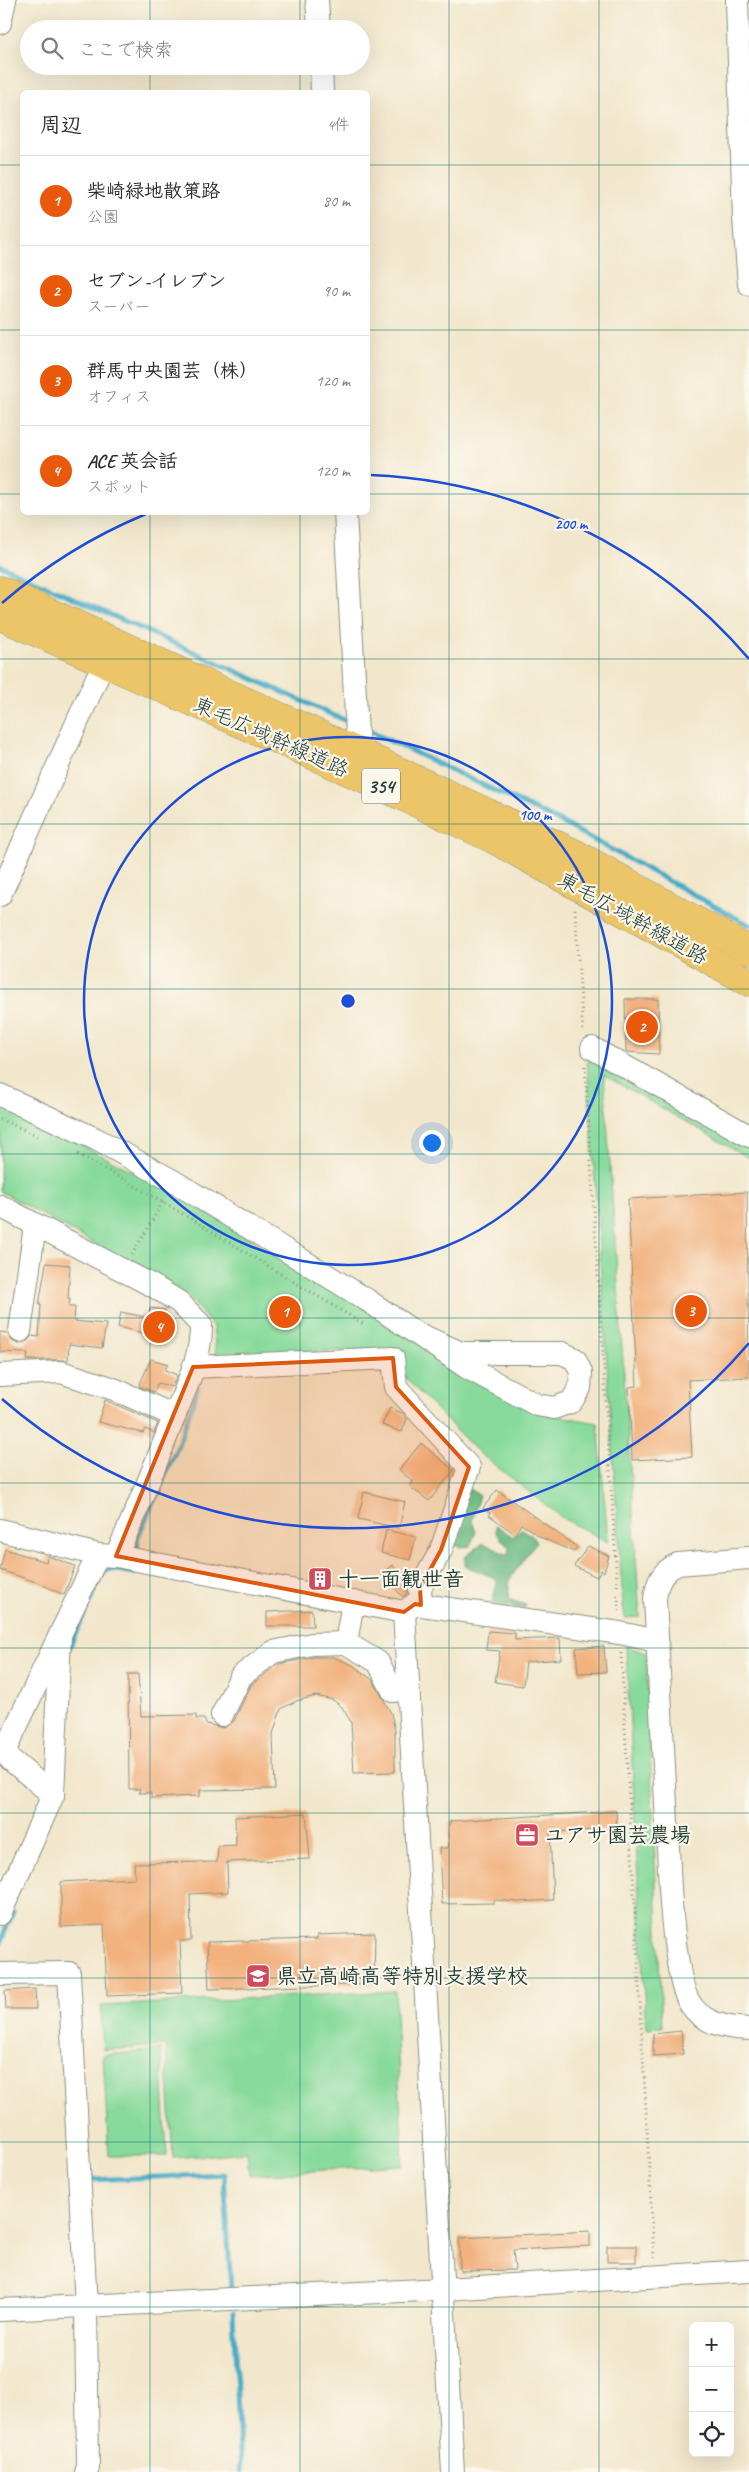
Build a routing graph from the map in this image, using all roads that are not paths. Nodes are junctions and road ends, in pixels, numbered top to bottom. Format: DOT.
graph roads {
  1 [pos="5,0"];
  2 [pos="317,0"];
  3 [pos="737,0"];
  4 [pos="318,20"];
  5 [pos="0,23"];
  6 [pos="321,75"];
  7 [pos="322,90"];
  8 [pos="747,219"];
  9 [pos="749,284"];
  10 [pos="345,515"];
  11 [pos="0,590"];
  12 [pos="0,616"];
  13 [pos="104,662"];
  14 [pos="358,752"];
  15 [pos="0,895"];
  16 [pos="749,950"];
  17 [pos="749,982"];
  18 [pos="587,1048"];
  19 [pos="0,1095"];
  20 [pos="749,1136"];
  21 [pos="0,1206"];
  22 [pos="35,1225"];
  23 [pos="20,1331"];
  24 [pos="422,1335"];
  25 [pos="193,1367"];
  26 [pos="0,1375"];
  27 [pos="175,1416"];
  28 [pos="0,1530"];
  29 [pos="107,1555"];
  30 [pos="749,1558"];
  31 [pos="353,1602"];
  32 [pos="413,1608"];
  33 [pos="60,1637"];
  34 [pos="657,1640"];
  35 [pos="346,1643"];
  36 [pos="393,1691"];
  37 [pos="222,1715"];
  38 [pos="2,1748"];
  39 [pos="53,1795"];
  40 [pos="0,1914"];
  41 [pos="0,1974"];
  42 [pos="749,2030"];
  43 [pos="749,2272"];
  44 [pos="444,2289"];
  45 [pos="86,2307"];
  46 [pos="0,2310"];
  47 [pos="86,2472"];
  48 [pos="453,2472"];
  1 -- 5 [label="street"];
  2 -- 4 [label="street"];
  3 -- 8 [label="street"];
  6 -- 7 [label="street"];
  8 -- 9 [label="street"];
  10 -- 14 [label="street"];
  11 -- 14 [label="highway, 東毛広域幹線道路 / 354"];
  12 -- 13 [label="highway, 東毛広域幹線道路 / 354"];
  13 -- 15 [label="street"];
  13 -- 17 [label="highway, 東毛広域幹線道路 / 354"];
  14 -- 16 [label="highway, 東毛広域幹線道路 / 354"];
  18 -- 20 [label="street"];
  19 -- 24 [label="street"];
  21 -- 22 [label="street"];
  22 -- 23 [label="street"];
  22 -- 25 [label="street"];
  24 -- 24 [label="street"];
  25 -- 27 [label="street"];
  25 -- 32 [label="street"];
  26 -- 27 [label="street"];
  27 -- 29 [label="street"];
  28 -- 29 [label="street"];
  29 -- 31 [label="street"];
  29 -- 33 [label="street"];
  30 -- 34 [label="street"];
  31 -- 32 [label="street"];
  31 -- 35 [label="street"];
  32 -- 34 [label="street"];
  32 -- 44 [label="street"];
  33 -- 38 [label="street"];
  33 -- 39 [label="street"];
  34 -- 42 [label="street"];
  35 -- 36 [label="street"];
  35 -- 37 [label="street"];
  38 -- 39 [label="street"];
  39 -- 40 [label="street"];
  41 -- 45 [label="street"];
  43 -- 44 [label="street"];
  44 -- 45 [label="street"];
  44 -- 48 [label="street"];
  45 -- 46 [label="street"];
  45 -- 47 [label="street"];
}
